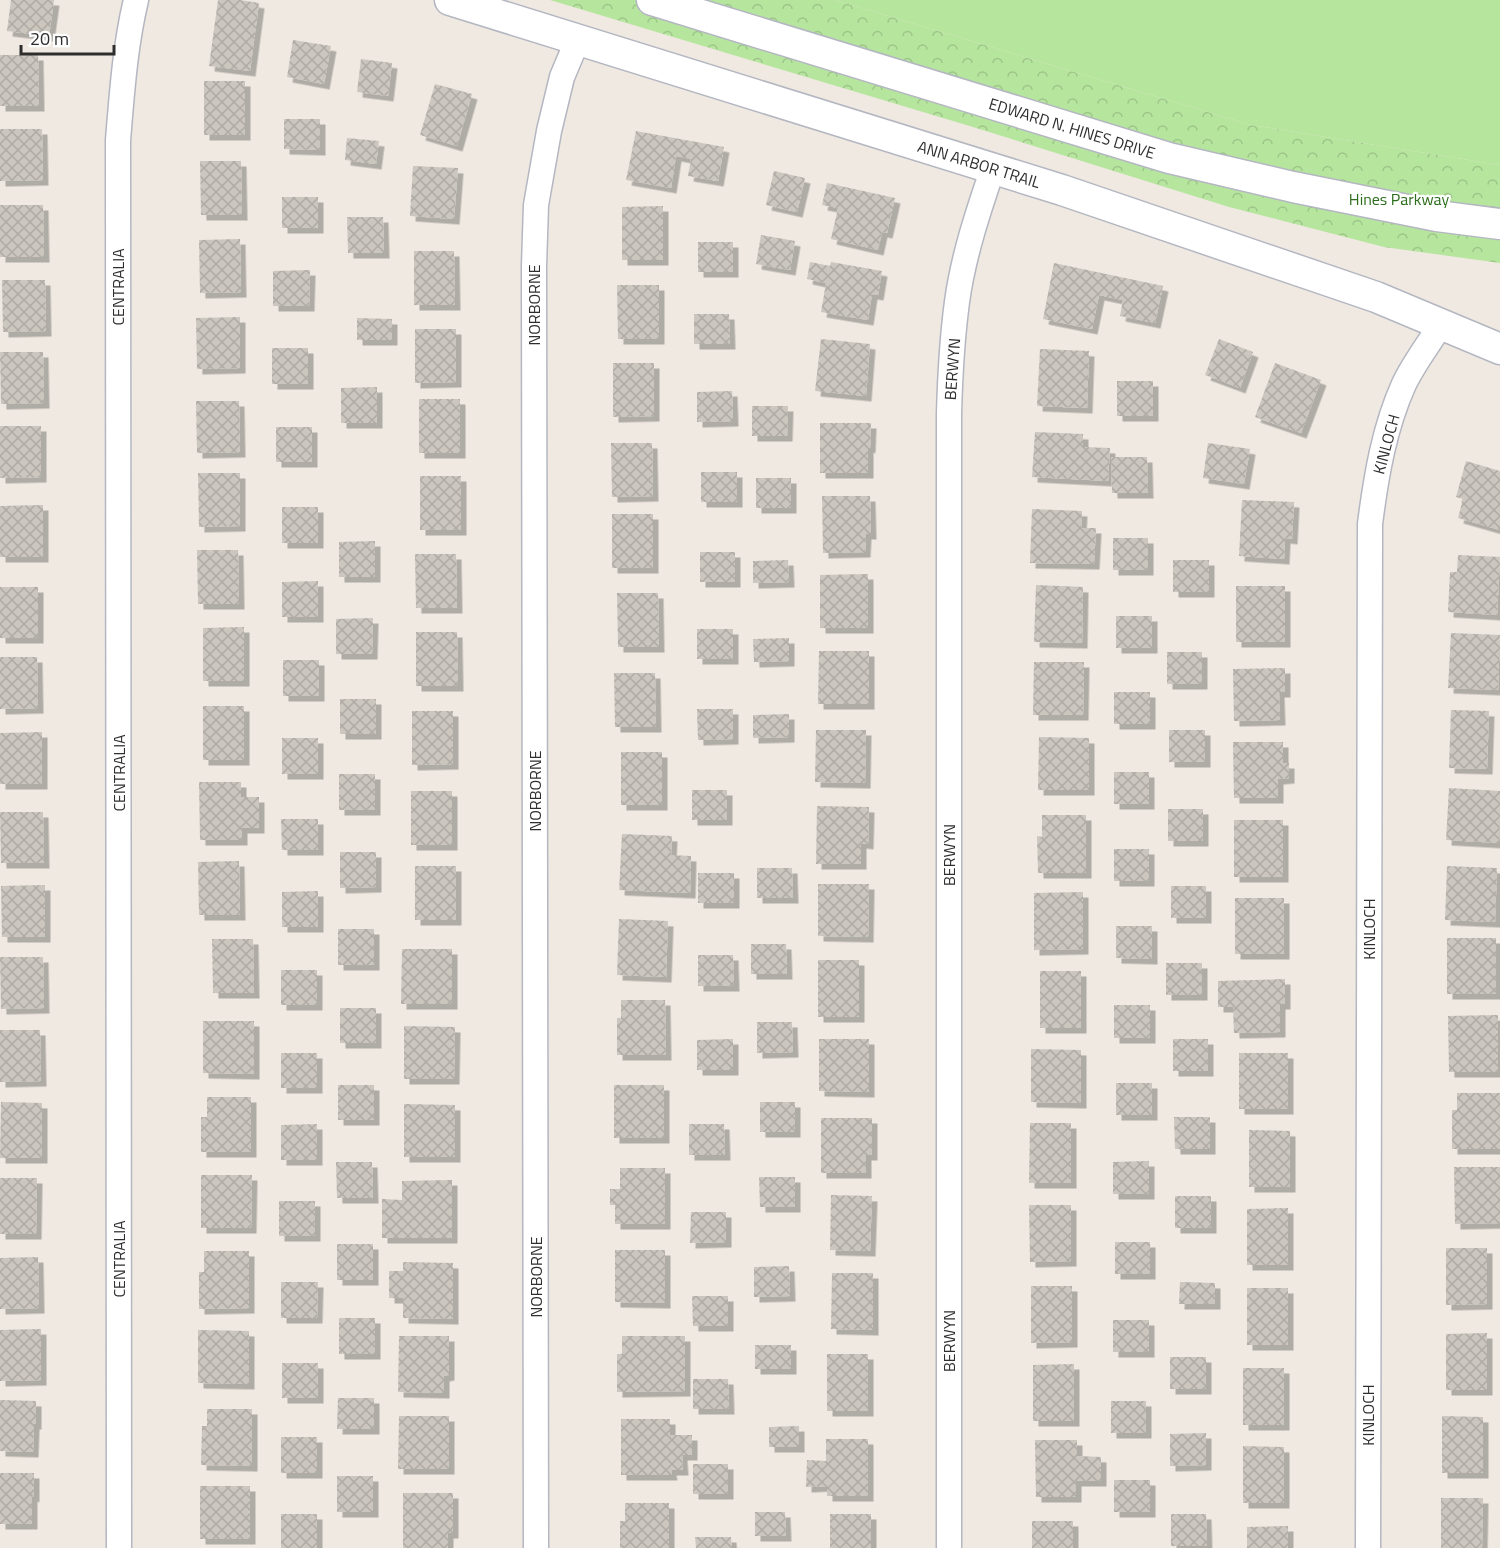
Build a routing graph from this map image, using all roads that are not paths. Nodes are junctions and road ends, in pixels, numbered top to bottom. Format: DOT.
graph roads {
  1 [pos="136,0"];
  2 [pos="450,0"];
  3 [pos="652,0"];
  4 [pos="578,39"];
  5 [pos="993,168"];
  6 [pos="1500,224"];
  7 [pos="1441,324"];
  8 [pos="1500,349"];
  9 [pos="119,1548"];
  10 [pos="536,1548"];
  11 [pos="949,1548"];
  12 [pos="1368,1548"];
  1 -- 9 [label="street, CENTRALIA"];
  2 -- 4 [label="street, ANN ARBOR TRAIL"];
  3 -- 6 [label="street, EDWARD N. HINES DRIVE"];
  4 -- 5 [label="street, ANN ARBOR TRAIL"];
  4 -- 10 [label="street, NORBORNE"];
  5 -- 7 [label="street, ANN ARBOR TRAIL"];
  5 -- 11 [label="street, BERWYN"];
  7 -- 8 [label="street, ANN ARBOR TRAIL"];
  7 -- 12 [label="street, KINLOCH"];
}
